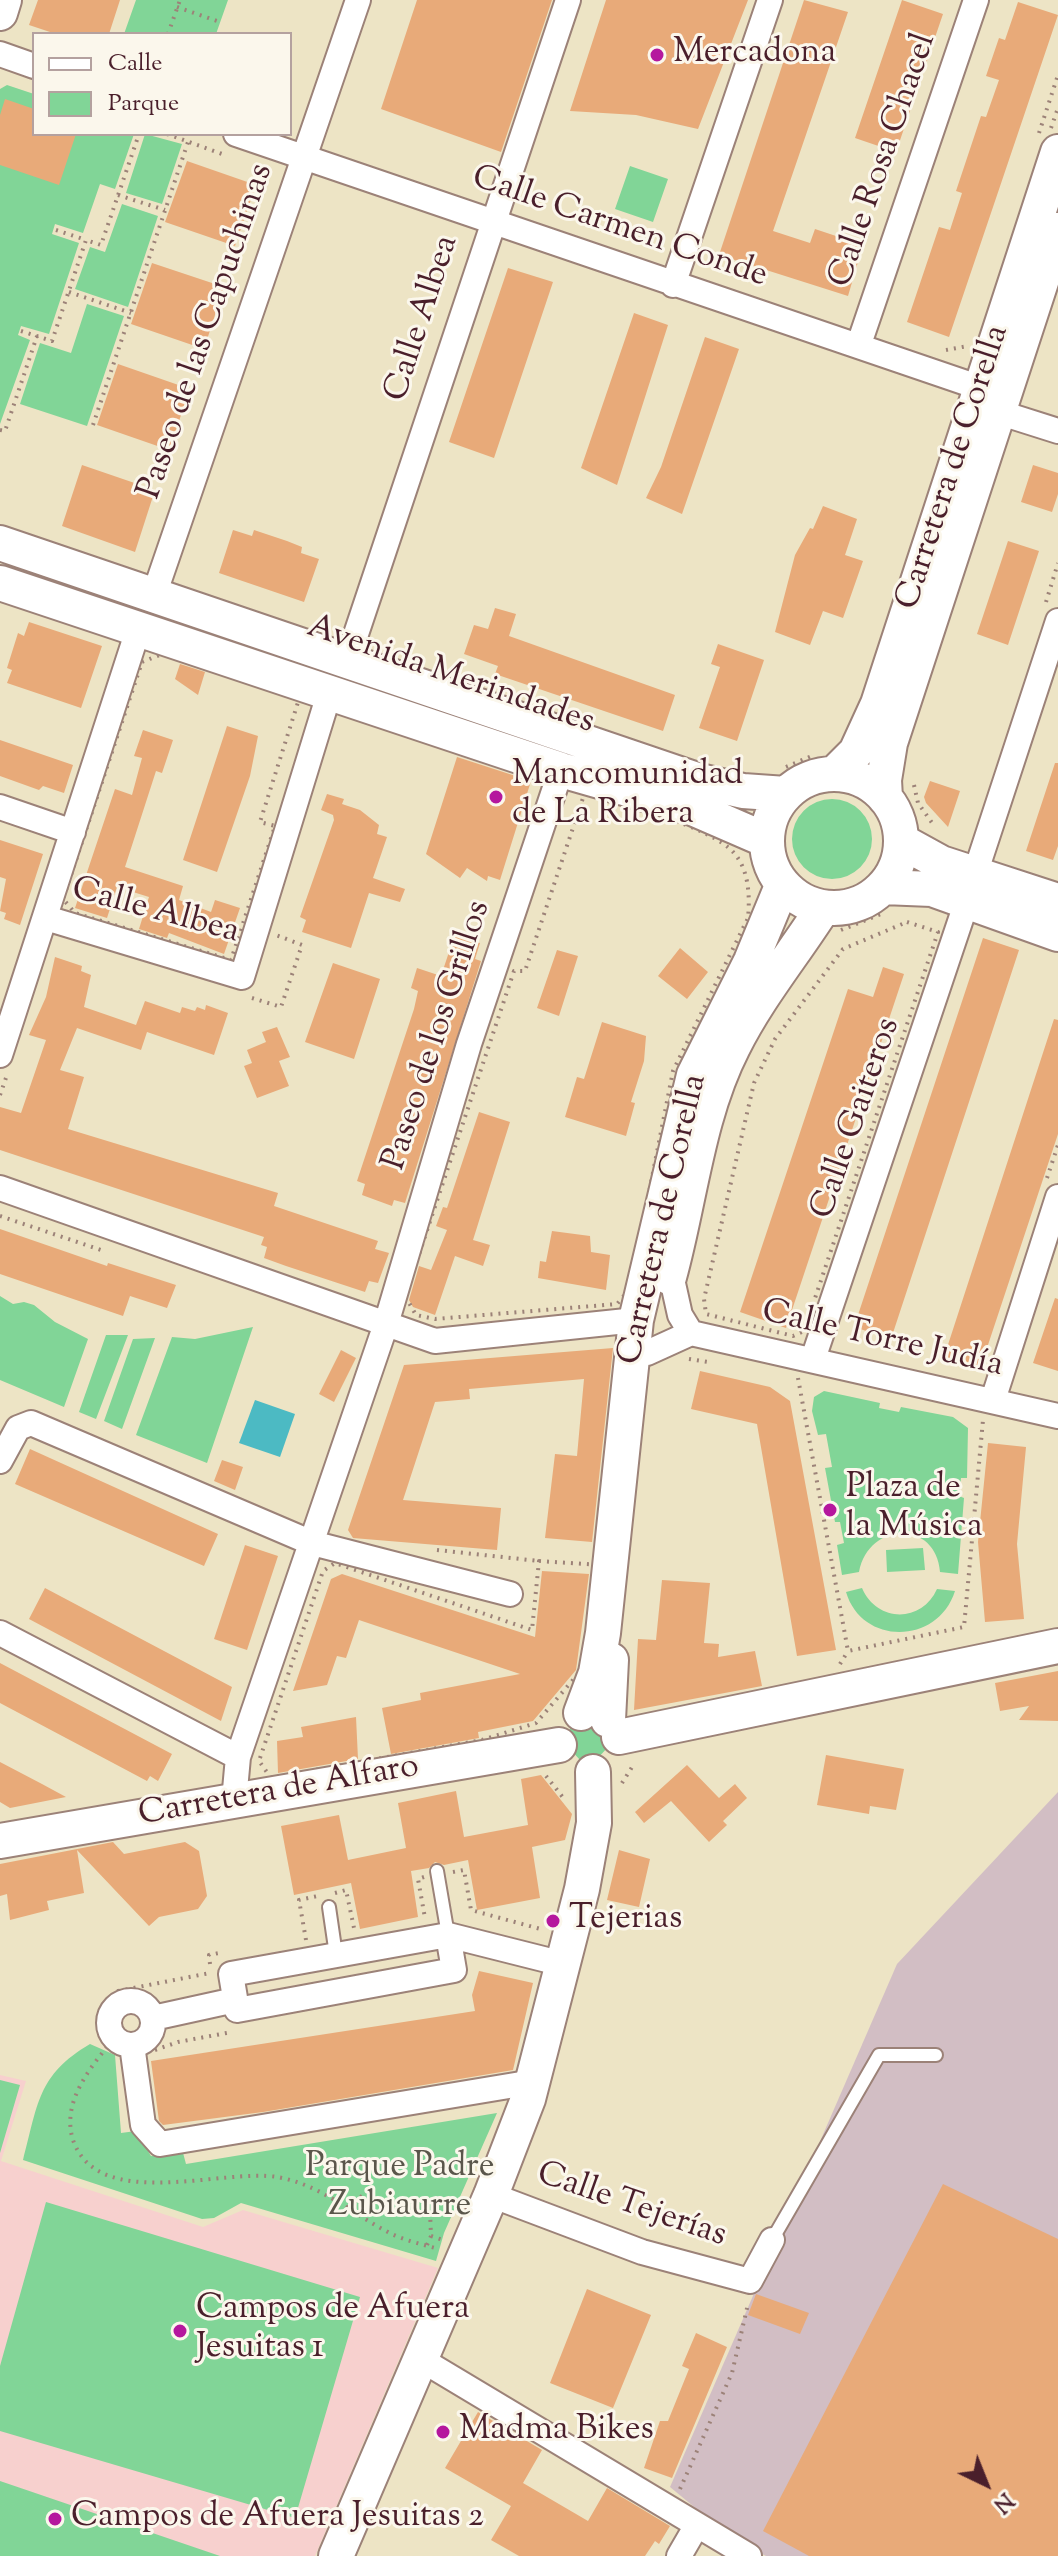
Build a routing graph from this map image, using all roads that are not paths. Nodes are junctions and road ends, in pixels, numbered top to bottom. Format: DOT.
graph roads {
  1 [pos="4,0"];
  2 [pos="358,0"];
  3 [pos="568,0"];
  4 [pos="770,0"];
  5 [pos="976,0"];
  6 [pos="0,13"];
  7 [pos="0,54"];
  8 [pos="32,65"];
  9 [pos="1048,144"];
  10 [pos="234,146"];
  11 [pos="304,157"];
  12 [pos="492,222"];
  13 [pos="1058,230"];
  14 [pos="673,285"];
  15 [pos="859,344"];
  16 [pos="990,400"];
  17 [pos="1058,431"];
  18 [pos="0,543"];
  19 [pos="0,583"];
  20 [pos="154,595"];
  21 [pos="1051,615"];
  22 [pos="138,630"];
  23 [pos="347,661"];
  24 [pos="315,695"];
  25 [pos="825,757"];
  26 [pos="561,770"];
  27 [pos="785,774"];
  28 [pos="885,798"];
  29 [pos="0,807"];
  30 [pos="73,832"];
  31 [pos="766,840"];
  32 [pos="901,841"];
  33 [pos="782,886"];
  34 [pos="971,888"];
  35 [pos="884,900"];
  36 [pos="1058,901"];
  37 [pos="46,918"];
  38 [pos="828,922"];
  39 [pos="1058,934"];
  40 [pos="10,994"];
  41 [pos="0,1055"];
  42 [pos="0,1188"];
  43 [pos="1051,1193"];
  44 [pos="670,1270"];
  45 [pos="636,1320"];
  46 [pos="386,1324"];
  47 [pos="691,1333"];
  48 [pos="647,1353"];
  49 [pos="805,1368"];
  50 [pos="988,1410"];
  51 [pos="1058,1416"];
  52 [pos="0,1461"];
  53 [pos="312,1543"];
  54 [pos="510,1594"];
  55 [pos="0,1633"];
  56 [pos="1058,1646"];
  57 [pos="603,1723"];
  58 [pos="238,1757"];
  59 [pos="550,1758"];
  60 [pos="593,1772"];
  61 [pos="234,1801"];
  62 [pos="0,1841"];
  63 [pos="437,1873"];
  64 [pos="329,1907"];
  65 [pos="448,1935"];
  66 [pos="559,1948"];
  67 [pos="336,1955"];
  68 [pos="235,2000"];
  69 [pos="153,2018"];
  70 [pos="130,2046"];
  71 [pos="936,2055"];
  72 [pos="533,2082"];
  73 [pos="491,2195"];
  74 [pos="772,2240"];
  75 [pos="422,2360"];
  76 [pos="697,2525"];
  77 [pos="336,2556"];
  78 [pos="679,2556"];
  79 [pos="749,2556"];
  1 -- 6 [label="street"];
  2 -- 11 [label="street, Paseo de las Capuchinas"];
  3 -- 12 [label="street, Calle Albea"];
  4 -- 14 [label="street"];
  5 -- 15 [label="street, Calle Rosa Chacel"];
  7 -- 8 [label="street"];
  9 -- 16 [label="street, Carretera de Corella"];
  10 -- 11 [label="street, Calle Carmen Conde"];
  11 -- 12 [label="street, Calle Carmen Conde"];
  11 -- 20 [label="street, Paseo de las Capuchinas"];
  12 -- 14 [label="street, Calle Carmen Conde"];
  12 -- 23 [label="street, Calle Albea"];
  13 -- 16 [label="street, Carretera de Corella"];
  14 -- 15 [label="street, Calle Carmen Conde"];
  15 -- 16 [label="street, Calle Carmen Conde"];
  16 -- 17 [label="street, Calle Carmen Conde"];
  16 -- 25 [label="street, Carretera de Corella"];
  16 -- 28 [label="street, Carretera de Corella"];
  18 -- 20 [label="street, Avenida Merindades"];
  19 -- 22 [label="street, Avenida Merindades"];
  20 -- 23 [label="street, Avenida Merindades"];
  21 -- 34 [label="street, Calle Gaiteros"];
  22 -- 24 [label="street, Avenida Merindades"];
  22 -- 30 [label="street"];
  23 -- 27 [label="street, Avenida Merindades"];
  24 -- 26 [label="street, Avenida Merindades"];
  24 -- 37 [label="street, Calle Albea"];
  25 -- 27 [label="street"];
  25 -- 28 [label="street"];
  26 -- 31 [label="street, Avenida Merindades"];
  26 -- 46 [label="street, Paseo de los Grillos"];
  27 -- 31 [label="street"];
  28 -- 32 [label="street"];
  29 -- 30 [label="street"];
  30 -- 37 [label="street"];
  31 -- 33 [label="street"];
  32 -- 34 [label="street"];
  32 -- 35 [label="street"];
  33 -- 38 [label="street"];
  33 -- 45 [label="street, Carretera de Corella"];
  34 -- 35 [label="street"];
  34 -- 36 [label="street"];
  34 -- 39 [label="street"];
  34 -- 49 [label="street, Calle Gaiteros"];
  35 -- 38 [label="street"];
  37 -- 40 [label="street"];
  38 -- 44 [label="street, Carretera de Corella"];
  40 -- 41 [label="street"];
  42 -- 46 [label="street"];
  43 -- 50 [label="street"];
  44 -- 47 [label="street"];
  44 -- 48 [label="street, Carretera de Corella"];
  45 -- 46 [label="street"];
  45 -- 57 [label="street, Carretera de Corella"];
  46 -- 53 [label="street, Paseo de los Grillos"];
  47 -- 48 [label="street"];
  47 -- 49 [label="street, Calle Torre Judía"];
  48 -- 57 [label="street, Carretera de Corella"];
  49 -- 50 [label="street, Calle Torre Judía"];
  50 -- 51 [label="street, Calle Torre Judía"];
  52 -- 53 [label="street"];
  53 -- 54 [label="street"];
  53 -- 58 [label="street, Paseo de los Grillos"];
  55 -- 58 [label="street"];
  56 -- 57 [label="street"];
  57 -- 59 [label="street"];
  57 -- 60 [label="street"];
  58 -- 61 [label="street, Paseo de los Grillos"];
  59 -- 60 [label="street"];
  59 -- 61 [label="street, Carretera de Alfaro"];
  60 -- 66 [label="street"];
  61 -- 62 [label="street, Carretera de Alfaro"];
  63 -- 65 [label="lane"];
  64 -- 67 [label="lane"];
  65 -- 66 [label="street"];
  65 -- 67 [label="street"];
  65 -- 68 [label="street"];
  66 -- 72 [label="street"];
  67 -- 68 [label="street"];
  68 -- 69 [label="street"];
  69 -- 70 [label="street"];
  69 -- 70 [label="street"];
  70 -- 72 [label="street"];
  71 -- 74 [label="lane"];
  72 -- 73 [label="street"];
  73 -- 74 [label="street, Calle Tejerías"];
  73 -- 75 [label="street"];
  75 -- 76 [label="street"];
  75 -- 77 [label="street"];
  76 -- 78 [label="street"];
  76 -- 79 [label="street"];
}
